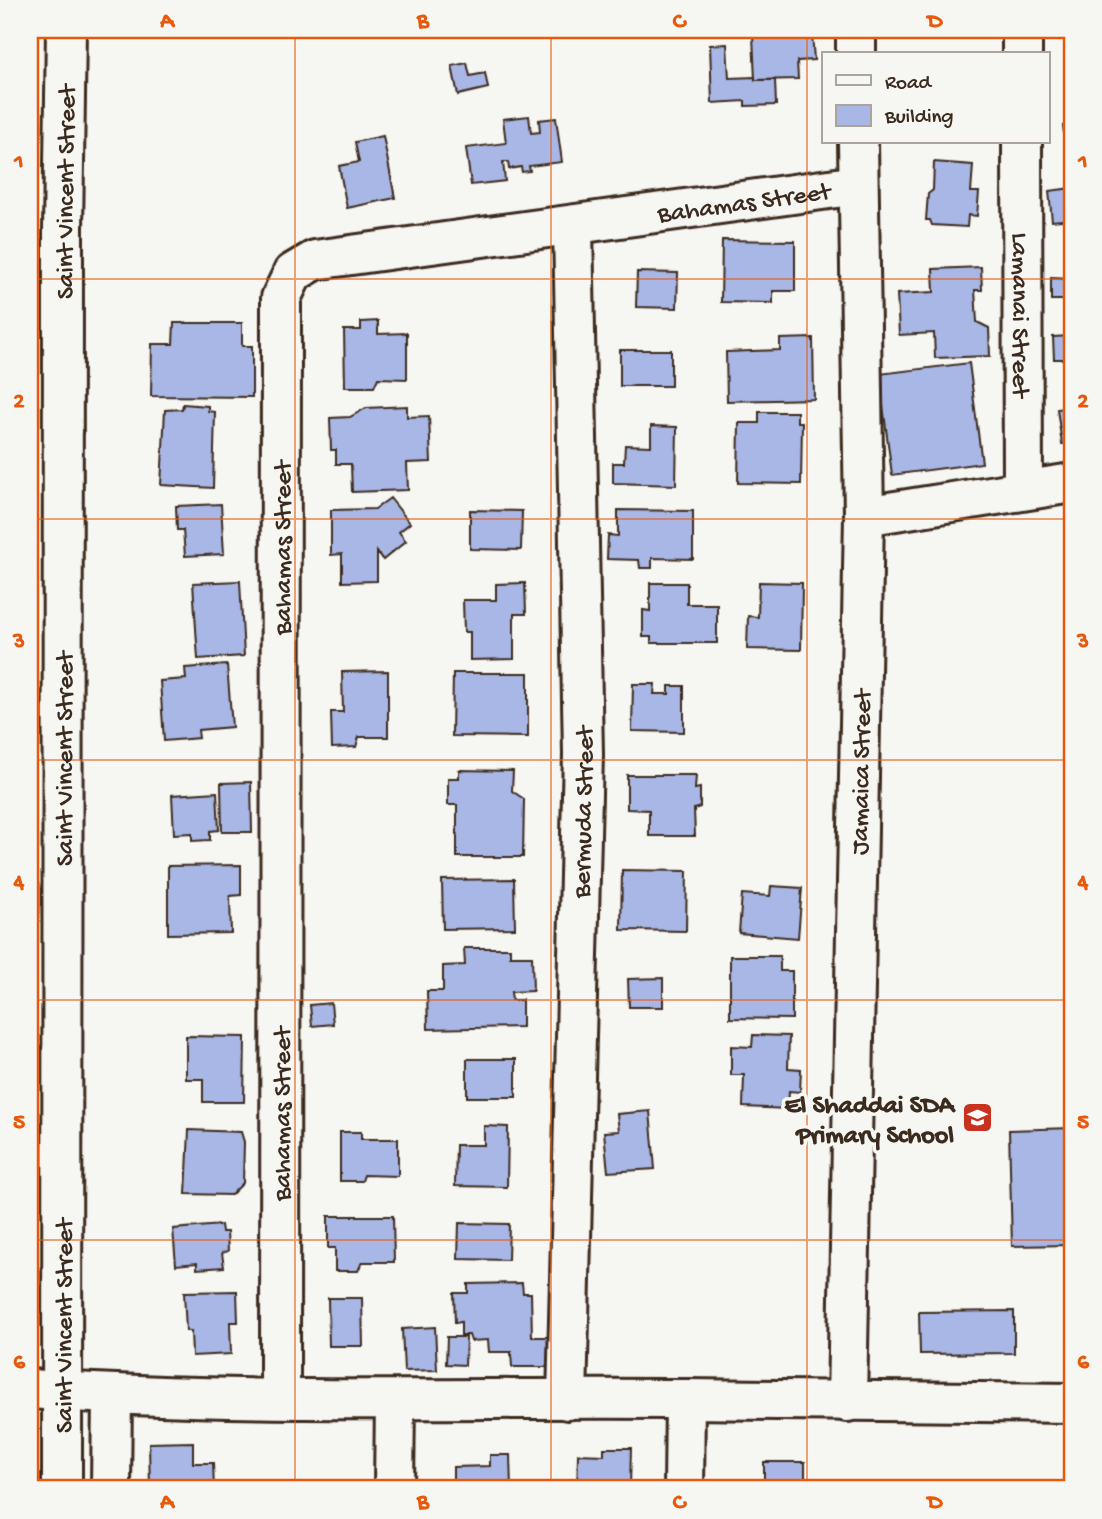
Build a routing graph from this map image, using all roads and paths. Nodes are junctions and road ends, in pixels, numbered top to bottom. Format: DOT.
graph roads {
  1 [pos="66,30"];
  2 [pos="856,30"];
  3 [pos="1022,30"];
  4 [pos="856,52"];
  5 [pos="1022,52"];
  6 [pos="858,144"];
  7 [pos="1022,144"];
  8 [pos="858,185"];
  9 [pos="573,226"];
  10 [pos="46,229"];
  11 [pos="1072,483"];
  12 [pos="1023,490"];
  13 [pos="864,516"];
  14 [pos="46,1391"];
  15 [pos="112,1395"];
  16 [pos="279,1398"];
  17 [pos="685,1399"];
  18 [pos="567,1400"];
  19 [pos="395,1401"];
  20 [pos="847,1402"];
  21 [pos="1072,1403"];
  22 [pos="62,1489"];
  23 [pos="111,1489"];
  24 [pos="394,1489"];
  25 [pos="684,1489"];
  1 -- 10 [label="street, Saint Vincent Street"];
  2 -- 4 [label="street"];
  3 -- 5 [label="street"];
  6 -- 8 [label="street, Jamaica Street"];
  7 -- 12 [label="street, Lamanai Street"];
  8 -- 9 [label="street, Bahamas Street"];
  8 -- 13 [label="street, Jamaica Street"];
  9 -- 16 [label="street, Bahamas Street"];
  9 -- 18 [label="street, Bermuda Street"];
  10 -- 14 [label="street, Saint Vincent Street"];
  11 -- 12 [label="street"];
  12 -- 13 [label="street"];
  13 -- 20 [label="street, Jamaica Street"];
  14 -- 15 [label="street"];
  14 -- 22 [label="street, Saint Vincent Street"];
  15 -- 16 [label="street"];
  15 -- 23 [label="street, Saint Vincent Street"];
  16 -- 19 [label="street"];
  17 -- 18 [label="street"];
  17 -- 20 [label="street"];
  17 -- 25 [label="street"];
  18 -- 19 [label="street"];
  19 -- 24 [label="street"];
  20 -- 21 [label="street"];
}
